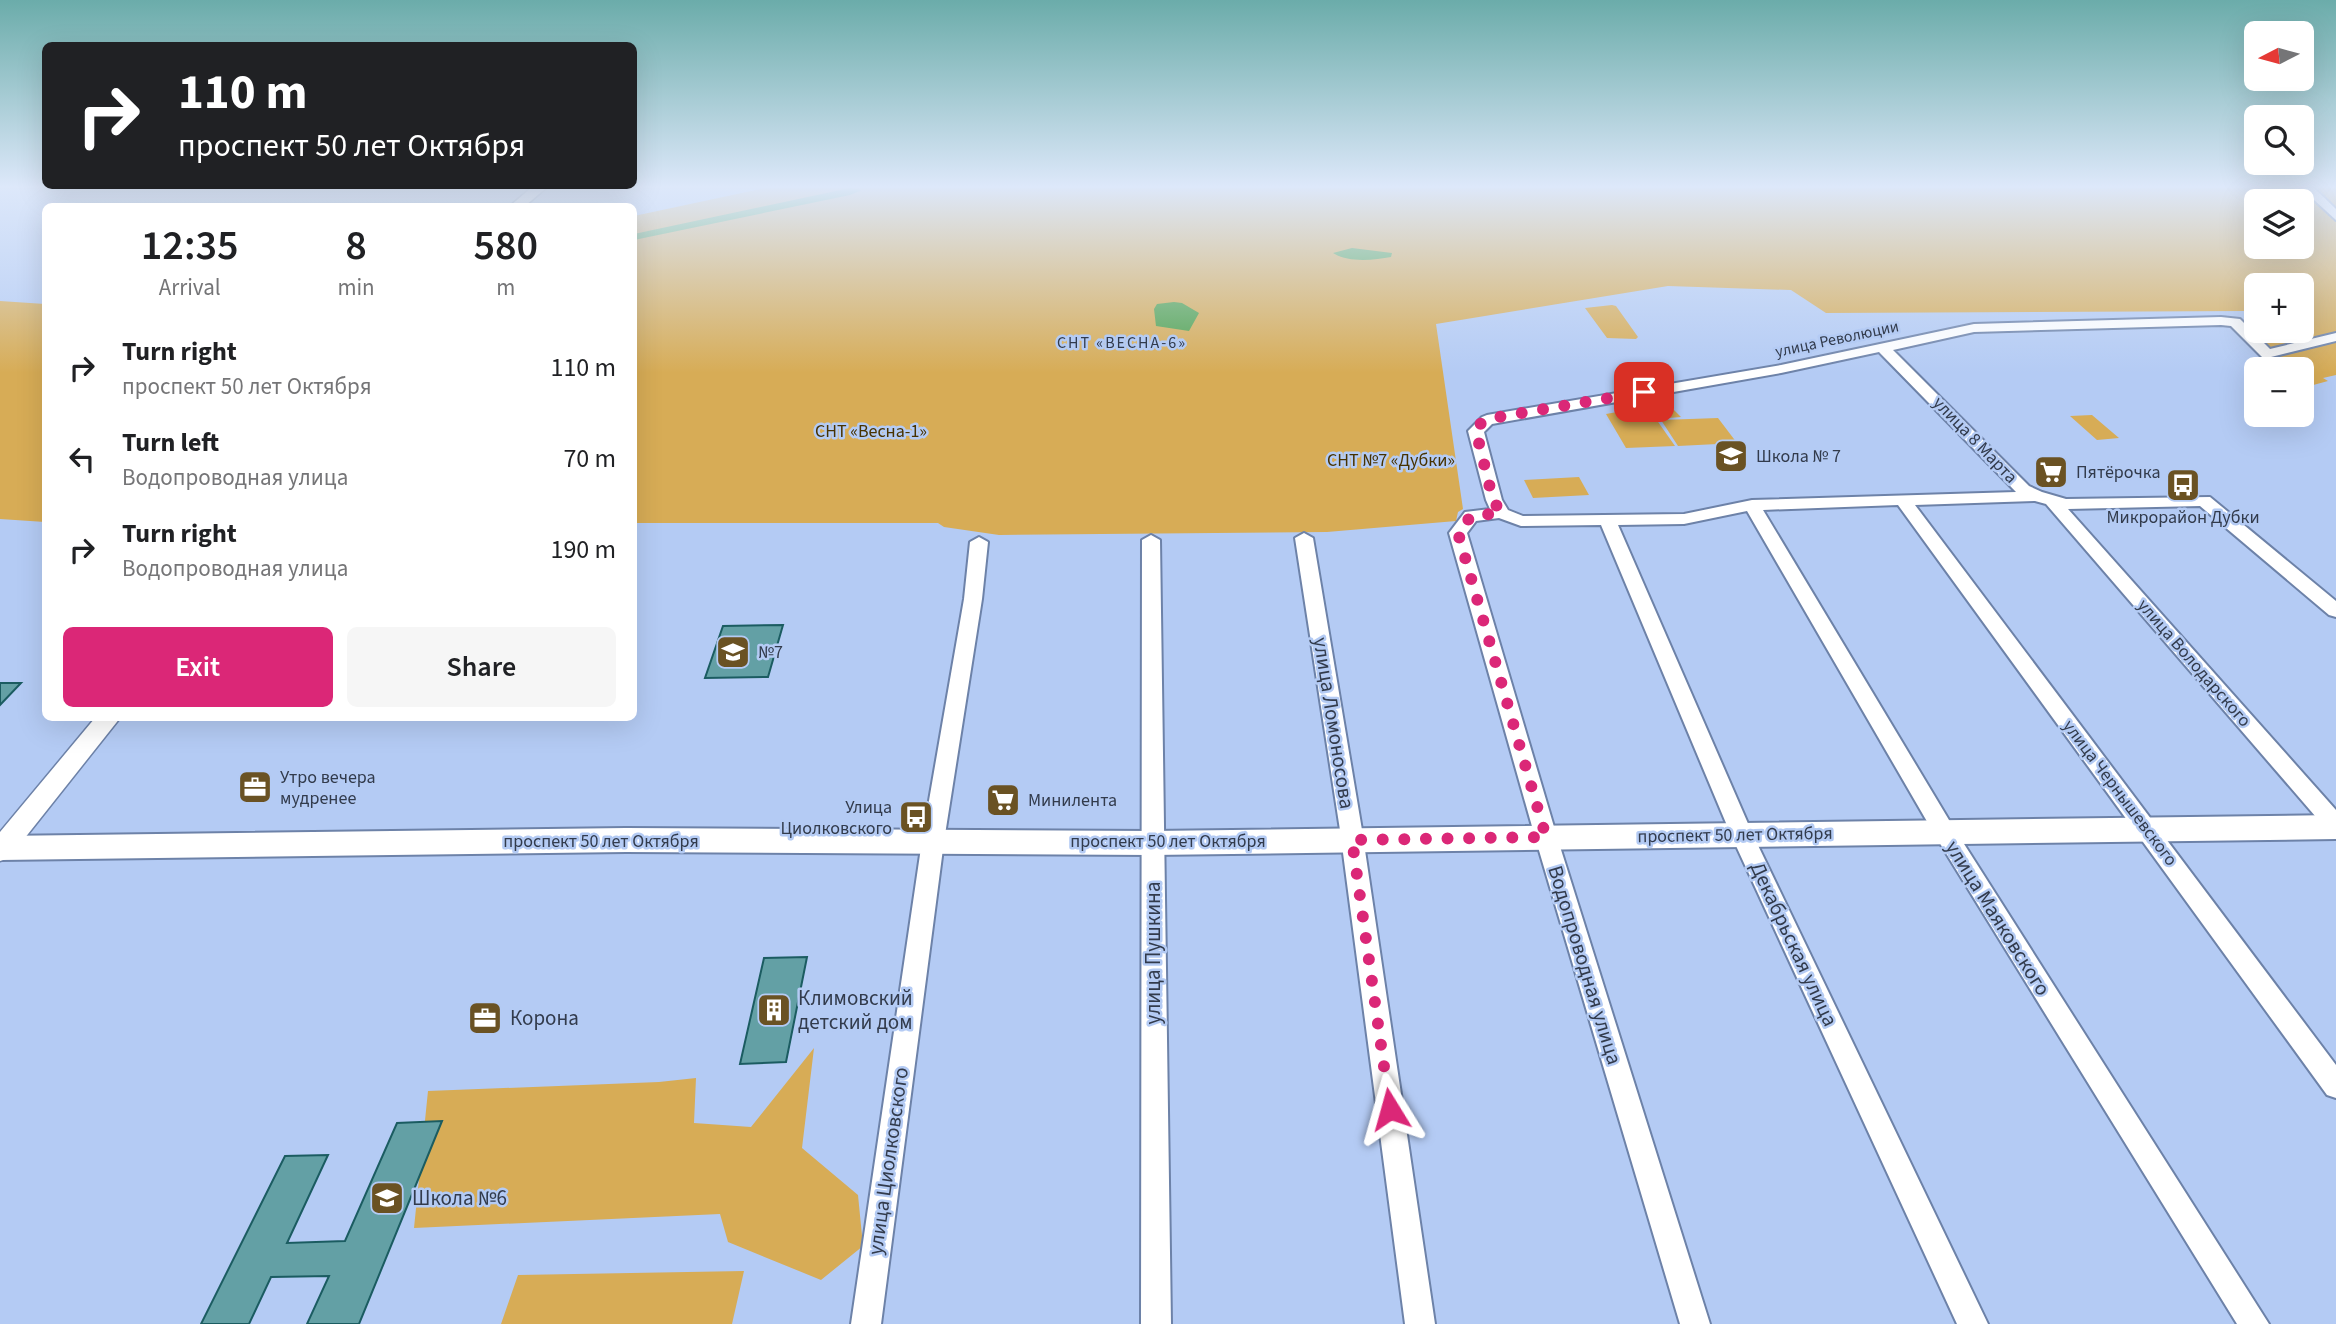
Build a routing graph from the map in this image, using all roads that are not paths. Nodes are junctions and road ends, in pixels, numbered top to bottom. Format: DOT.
graph roads {
  1 [pos="2336,337"];
  2 [pos="1883,348"];
  3 [pos="2044,498"];
  4 [pos="1903,500"];
  5 [pos="1752,505"];
  6 [pos="1497,507"];
  7 [pos="1608,521"];
  8 [pos="1304,538"];
  9 [pos="1151,540"];
  10 [pos="979,542"];
  11 [pos="2336,611"];
  12 [pos="106,721"];
  13 [pos="2336,826"];
  14 [pos="2147,829"];
  15 [pos="1944,831"];
  16 [pos="1742,835"];
  17 [pos="1546,837"];
  18 [pos="1352,840"];
  19 [pos="933,841"];
  20 [pos="1153,843"];
  21 [pos="1,849"];
  22 [pos="2336,1086"];
  23 [pos="866,1324"];
  24 [pos="1156,1324"];
  25 [pos="1420,1324"];
  26 [pos="1695,1324"];
  27 [pos="1973,1324"];
  28 [pos="2254,1324"];
  1 -- 2 [label="street, улица Революции"];
  2 -- 3 [label="street, улица 8 Марта"];
  2 -- 6 [label="street, улица Революции"];
  3 -- 4 [label="street"];
  3 -- 11 [label="street"];
  3 -- 13 [label="street, улица Володарского"];
  4 -- 5 [label="street"];
  4 -- 14 [label="street, улица Чернышевского"];
  5 -- 7 [label="street"];
  5 -- 15 [label="street, улица Маяковского"];
  6 -- 7 [label="street"];
  6 -- 17 [label="street, Водопроводная улица"];
  7 -- 16 [label="street, Декабрьская улица"];
  8 -- 18 [label="street, улица Ломоносова"];
  9 -- 20 [label="street, улица Пушкина"];
  10 -- 19 [label="street, улица Циолковского"];
  12 -- 21 [label="street"];
  13 -- 14 [label="main road, проспект 50 лет Октября"];
  14 -- 15 [label="main road, проспект 50 лет Октября"];
  14 -- 22 [label="street, улица Чернышевского"];
  15 -- 16 [label="main road, проспект 50 лет Октября"];
  15 -- 28 [label="street, улица Маяковского"];
  16 -- 17 [label="main road, проспект 50 лет Октября"];
  16 -- 27 [label="street, Декабрьская улица"];
  17 -- 18 [label="main road, проспект 50 лет Октября"];
  17 -- 26 [label="street, Водопроводная улица"];
  18 -- 20 [label="main road, проспект 50 лет Октября"];
  18 -- 25 [label="street, улица Ломоносова"];
  19 -- 20 [label="main road, проспект 50 лет Октября"];
  19 -- 21 [label="main road, проспект 50 лет Октября"];
  19 -- 23 [label="street, улица Циолковского"];
  20 -- 24 [label="street, улица Пушкина"];
}
